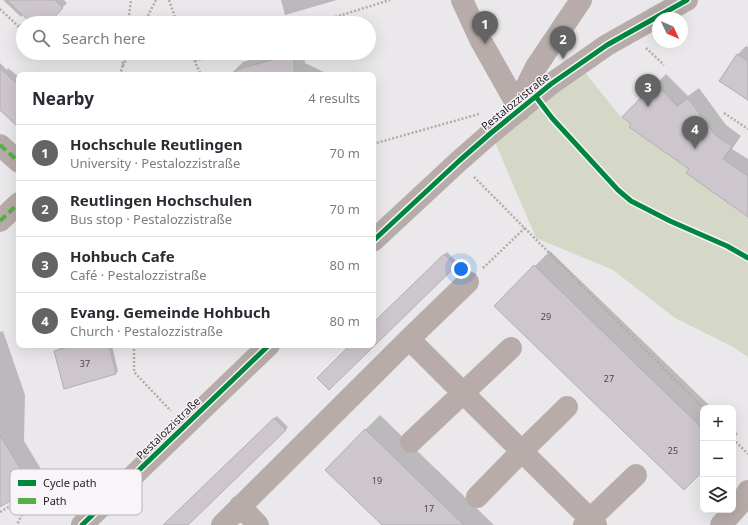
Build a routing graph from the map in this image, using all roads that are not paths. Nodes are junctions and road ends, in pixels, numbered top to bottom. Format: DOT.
graph roads {
  1 [pos="462,0"];
  2 [pos="581,0"];
  3 [pos="687,0"];
  4 [pos="520,110"];
  5 [pos="0,145"];
  6 [pos="16,159"];
  7 [pos="16,206"];
  8 [pos="0,220"];
  9 [pos="376,238"];
  10 [pos="468,282"];
  11 [pos="409,339"];
  12 [pos="266,348"];
  13 [pos="510,348"];
  14 [pos="463,392"];
  15 [pos="567,407"];
  16 [pos="411,442"];
  17 [pos="522,451"];
  18 [pos="140,469"];
  19 [pos="636,474"];
  20 [pos="748,491"];
  21 [pos="477,497"];
  22 [pos="240,506"];
  23 [pos="92,515"];
  24 [pos="590,523"];
  25 [pos="82,525"];
  26 [pos="222,525"];
  27 [pos="258,525"];
  28 [pos="721,525"];
  1 -- 4 [label="street"];
  2 -- 4 [label="street"];
  3 -- 4 [label="street, Pestalozzistraße"];
  4 -- 9 [label="street, Pestalozzistraße"];
  5 -- 6 [label="street"];
  7 -- 8 [label="street"];
  10 -- 11 [label="street"];
  11 -- 14 [label="street"];
  11 -- 22 [label="street"];
  12 -- 18 [label="street, Pestalozzistraße"];
  13 -- 14 [label="street"];
  14 -- 16 [label="street"];
  14 -- 17 [label="street"];
  15 -- 17 [label="street"];
  17 -- 21 [label="street"];
  17 -- 24 [label="street"];
  19 -- 24 [label="street"];
  20 -- 28 [label="street"];
  22 -- 26 [label="street"];
  22 -- 27 [label="street"];
  23 -- 25 [label="street, Pestalozzistraße"];
}
